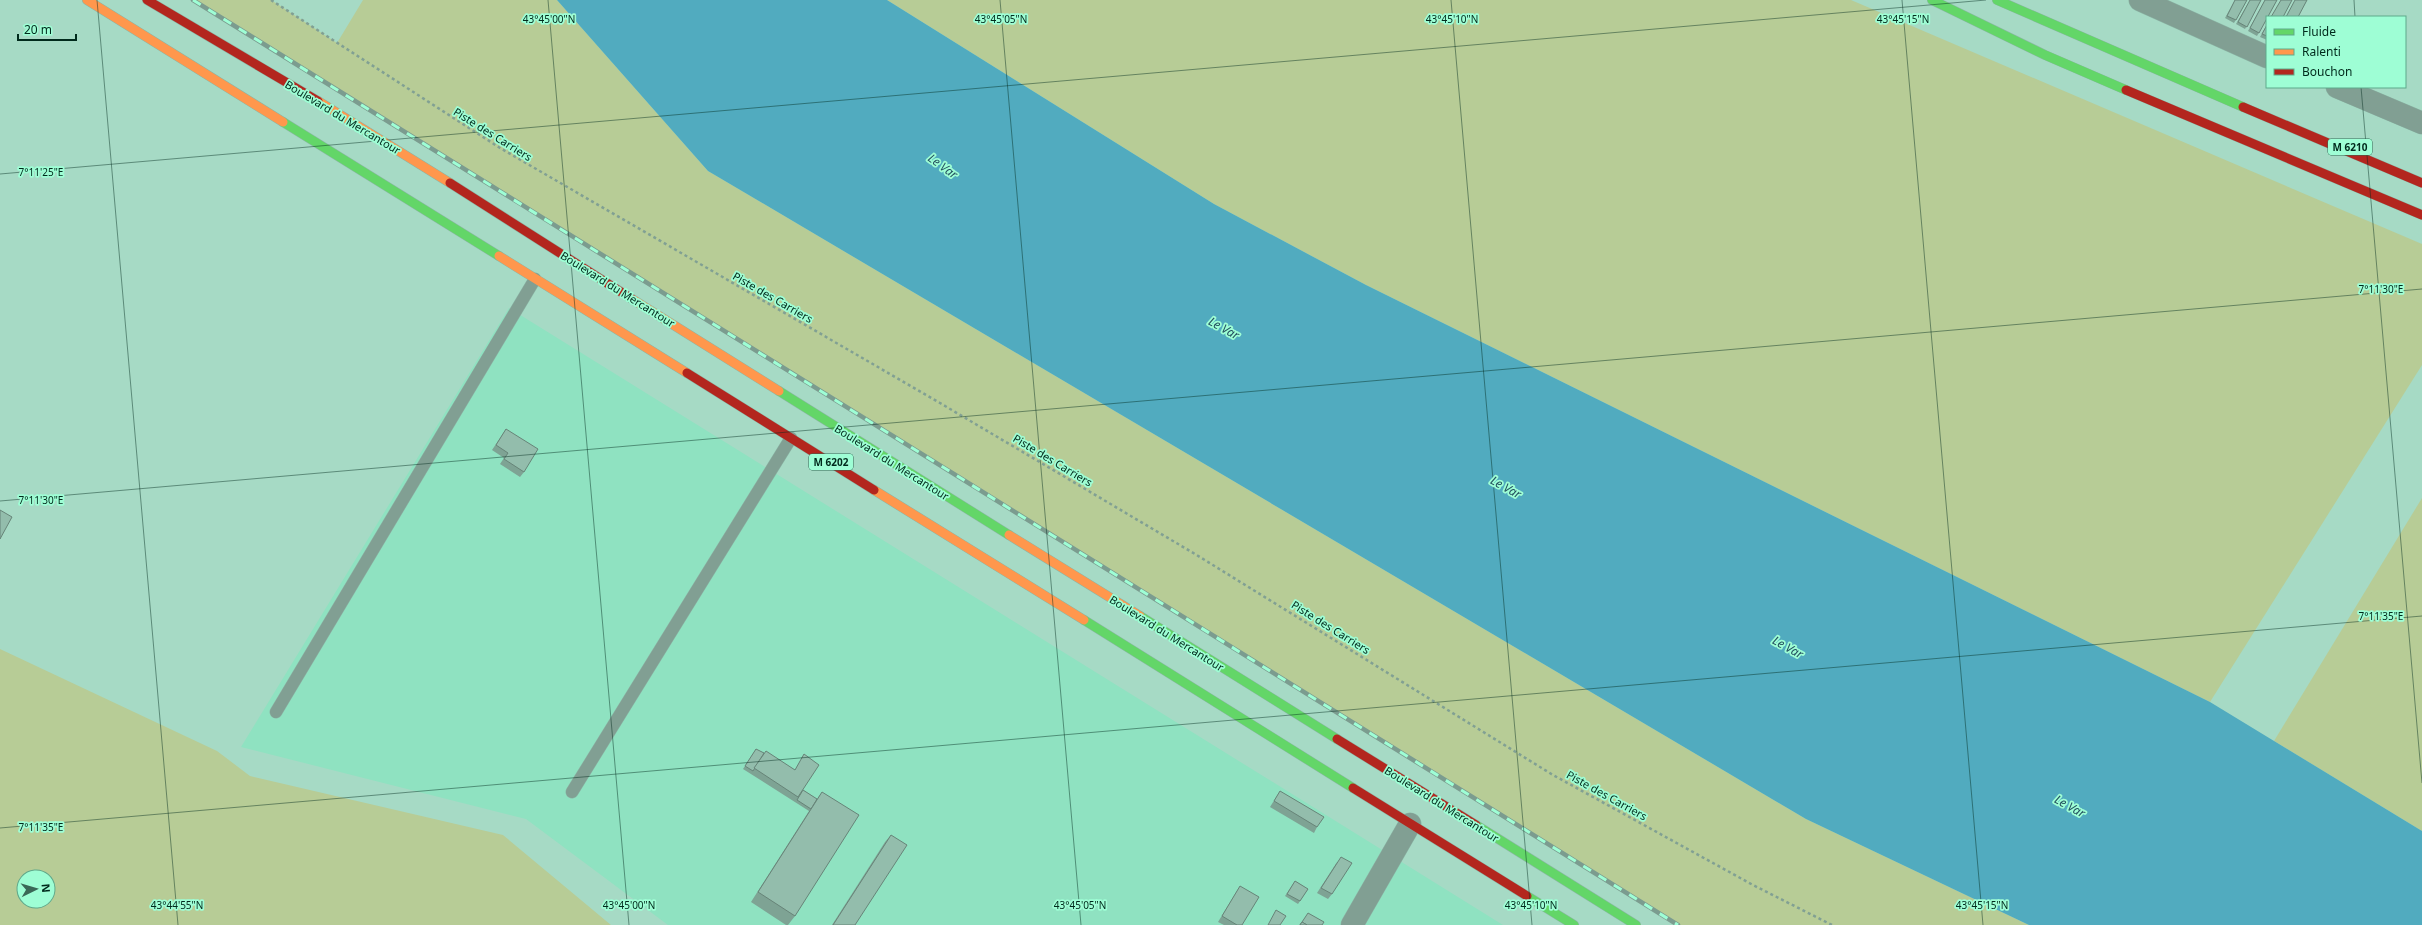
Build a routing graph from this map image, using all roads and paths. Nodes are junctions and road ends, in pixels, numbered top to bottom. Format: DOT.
graph roads {
  1 [pos="87,0"];
  2 [pos="147,0"];
  3 [pos="271,0"];
  4 [pos="1932,0"];
  5 [pos="1997,0"];
  6 [pos="2140,0"];
  7 [pos="2266,58"];
  8 [pos="2339,88"];
  9 [pos="2278,122"];
  10 [pos="2422,123"];
  11 [pos="2422,172"];
  12 [pos="2422,183"];
  13 [pos="2422,215"];
  14 [pos="535,279"];
  15 [pos="791,438"];
  16 [pos="276,712"];
  17 [pos="572,792"];
  18 [pos="1410,824"];
  19 [pos="1352,925"];
  20 [pos="1574,925"];
  21 [pos="1636,925"];
  22 [pos="1832,925"];
  1 -- 14 [label="main road, M 6202"];
  2 -- 21 [label="main road, Boulevard du Mercantour / M 6202"];
  3 -- 22 [label="path, Piste des Carriers"];
  4 -- 13 [label="main road"];
  5 -- 9 [label="main road"];
  6 -- 7 [label="street"];
  8 -- 10 [label="street"];
  9 -- 11 [label="main road, M 6210"];
  9 -- 12 [label="main road"];
  14 -- 15 [label="main road, M 6202"];
  14 -- 16 [label="lane"];
  15 -- 17 [label="lane"];
  15 -- 18 [label="main road, M 6202"];
  18 -- 19 [label="street"];
  18 -- 20 [label="main road, M 6202"];
}
